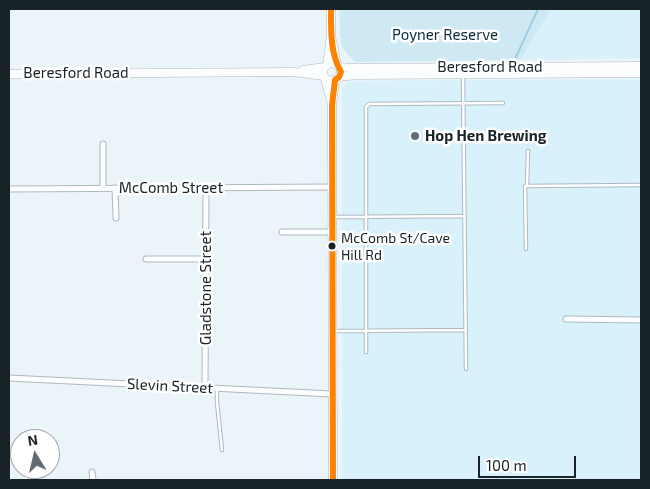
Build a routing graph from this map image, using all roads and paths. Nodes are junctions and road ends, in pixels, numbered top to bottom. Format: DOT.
graph roads {
  1 [pos="330,9"];
  2 [pos="331,36"];
  3 [pos="326,66"];
  4 [pos="338,66"];
  5 [pos="641,66"];
  6 [pos="293,72"];
  7 [pos="463,73"];
  8 [pos="641,73"];
  9 [pos="9,74"];
  10 [pos="325,77"];
  11 [pos="337,78"];
  12 [pos="503,103"];
  13 [pos="464,104"];
  14 [pos="332,105"];
  15 [pos="103,144"];
  16 [pos="528,152"];
  17 [pos="641,185"];
  18 [pos="528,186"];
  19 [pos="332,187"];
  20 [pos="103,188"];
  21 [pos="116,188"];
  22 [pos="206,188"];
  23 [pos="9,189"];
  24 [pos="464,216"];
  25 [pos="332,217"];
  26 [pos="365,217"];
  27 [pos="116,218"];
  28 [pos="282,232"];
  29 [pos="332,232"];
  30 [pos="526,249"];
  31 [pos="146,259"];
  32 [pos="206,260"];
  33 [pos="566,320"];
  34 [pos="641,320"];
  35 [pos="366,330"];
  36 [pos="466,330"];
  37 [pos="332,331"];
  38 [pos="366,352"];
  39 [pos="466,369"];
  40 [pos="9,378"];
  41 [pos="205,388"];
  42 [pos="217,388"];
  43 [pos="332,394"];
  44 [pos="222,450"];
  45 [pos="92,472"];
  46 [pos="93,480"];
  47 [pos="333,480"];
  1 -- 2 [label="main road"];
  2 -- 3 [label="main road"];
  2 -- 4 [label="main road"];
  3 -- 4 [label="main road"];
  3 -- 6 [label="main road, Beresford Road"];
  3 -- 10 [label="main road"];
  4 -- 5 [label="main road, Beresford Road"];
  4 -- 11 [label="main road"];
  6 -- 9 [label="main road, Beresford Road"];
  6 -- 10 [label="main road, Beresford Road"];
  7 -- 8 [label="main road, Beresford Road"];
  7 -- 11 [label="main road, Beresford Road"];
  7 -- 13 [label="lane"];
  10 -- 11 [label="main road"];
  10 -- 14 [label="main road"];
  11 -- 14 [label="main road"];
  12 -- 13 [label="lane"];
  13 -- 24 [label="lane"];
  13 -- 26 [label="lane"];
  14 -- 19 [label="main road"];
  15 -- 20 [label="street"];
  16 -- 18 [label="lane"];
  17 -- 18 [label="lane"];
  18 -- 30 [label="lane"];
  19 -- 22 [label="street, McComb Street"];
  19 -- 25 [label="main road"];
  20 -- 21 [label="street, McComb Street"];
  20 -- 23 [label="street, McComb Street"];
  21 -- 22 [label="street, McComb Street"];
  21 -- 27 [label="street"];
  22 -- 32 [label="street, Gladstone Street"];
  24 -- 26 [label="lane"];
  24 -- 36 [label="lane"];
  25 -- 26 [label="lane"];
  25 -- 29 [label="main road"];
  26 -- 35 [label="lane"];
  28 -- 29 [label="street"];
  29 -- 37 [label="main road"];
  31 -- 32 [label="street"];
  32 -- 41 [label="street, Gladstone Street"];
  33 -- 34 [label="street"];
  35 -- 36 [label="lane"];
  35 -- 37 [label="lane"];
  35 -- 38 [label="lane"];
  36 -- 39 [label="lane"];
  37 -- 43 [label="main road"];
  40 -- 41 [label="street, Slevin Street"];
  41 -- 42 [label="street, Slevin Street"];
  42 -- 43 [label="street, Slevin Street"];
  42 -- 44 [label="lane"];
  43 -- 47 [label="main road"];
  45 -- 46 [label="street"];
}
